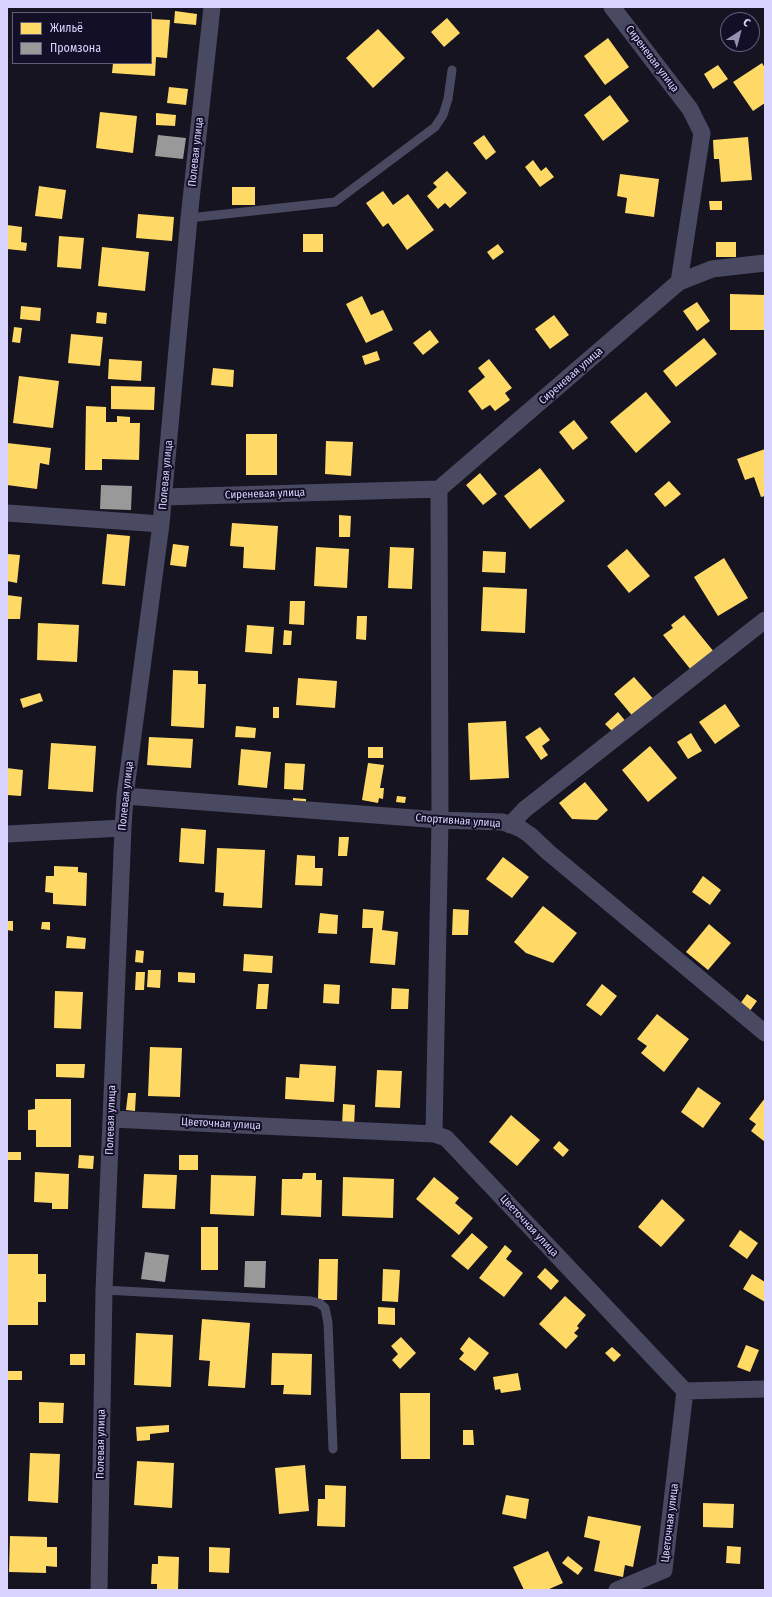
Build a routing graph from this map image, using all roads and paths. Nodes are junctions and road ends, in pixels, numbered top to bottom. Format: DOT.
graph roads {
  1 [pos="212,7"];
  2 [pos="612,7"];
  3 [pos="452,70"];
  4 [pos="189,218"];
  5 [pos="765,263"];
  6 [pos="679,282"];
  7 [pos="439,489"];
  8 [pos="164,497"];
  9 [pos="7,513"];
  10 [pos="161,524"];
  11 [pos="765,620"];
  12 [pos="125,796"];
  13 [pos="440,820"];
  14 [pos="510,825"];
  15 [pos="123,828"];
  16 [pos="7,834"];
  17 [pos="765,1033"];
  18 [pos="111,1119"];
  19 [pos="434,1134"];
  20 [pos="104,1290"];
  21 [pos="765,1389"];
  22 [pos="685,1391"];
  23 [pos="333,1449"];
  24 [pos="99,1590"];
  25 [pos="617,1590"];
  1 -- 4 [label="street, Полевая улица"];
  2 -- 6 [label="street, Сиреневая улица"];
  3 -- 4 [label="lane"];
  4 -- 8 [label="street, Полевая улица"];
  5 -- 6 [label="street"];
  6 -- 7 [label="street, Сиреневая улица"];
  7 -- 8 [label="street, Сиреневая улица"];
  7 -- 13 [label="street"];
  8 -- 10 [label="street, Полевая улица"];
  9 -- 10 [label="street"];
  10 -- 12 [label="street, Полевая улица"];
  11 -- 14 [label="street"];
  12 -- 13 [label="street, Спортивная улица"];
  12 -- 15 [label="street, Полевая улица"];
  13 -- 14 [label="street, Спортивная улица"];
  13 -- 19 [label="street"];
  14 -- 17 [label="street, Спортивная улица"];
  15 -- 16 [label="street"];
  15 -- 18 [label="street, Полевая улица"];
  18 -- 19 [label="street, Цветочная улица"];
  18 -- 20 [label="street, Полевая улица"];
  19 -- 22 [label="street, Цветочная улица"];
  20 -- 23 [label="lane"];
  20 -- 24 [label="street, Полевая улица"];
  21 -- 22 [label="street"];
  22 -- 25 [label="street, Цветочная улица"];
}
